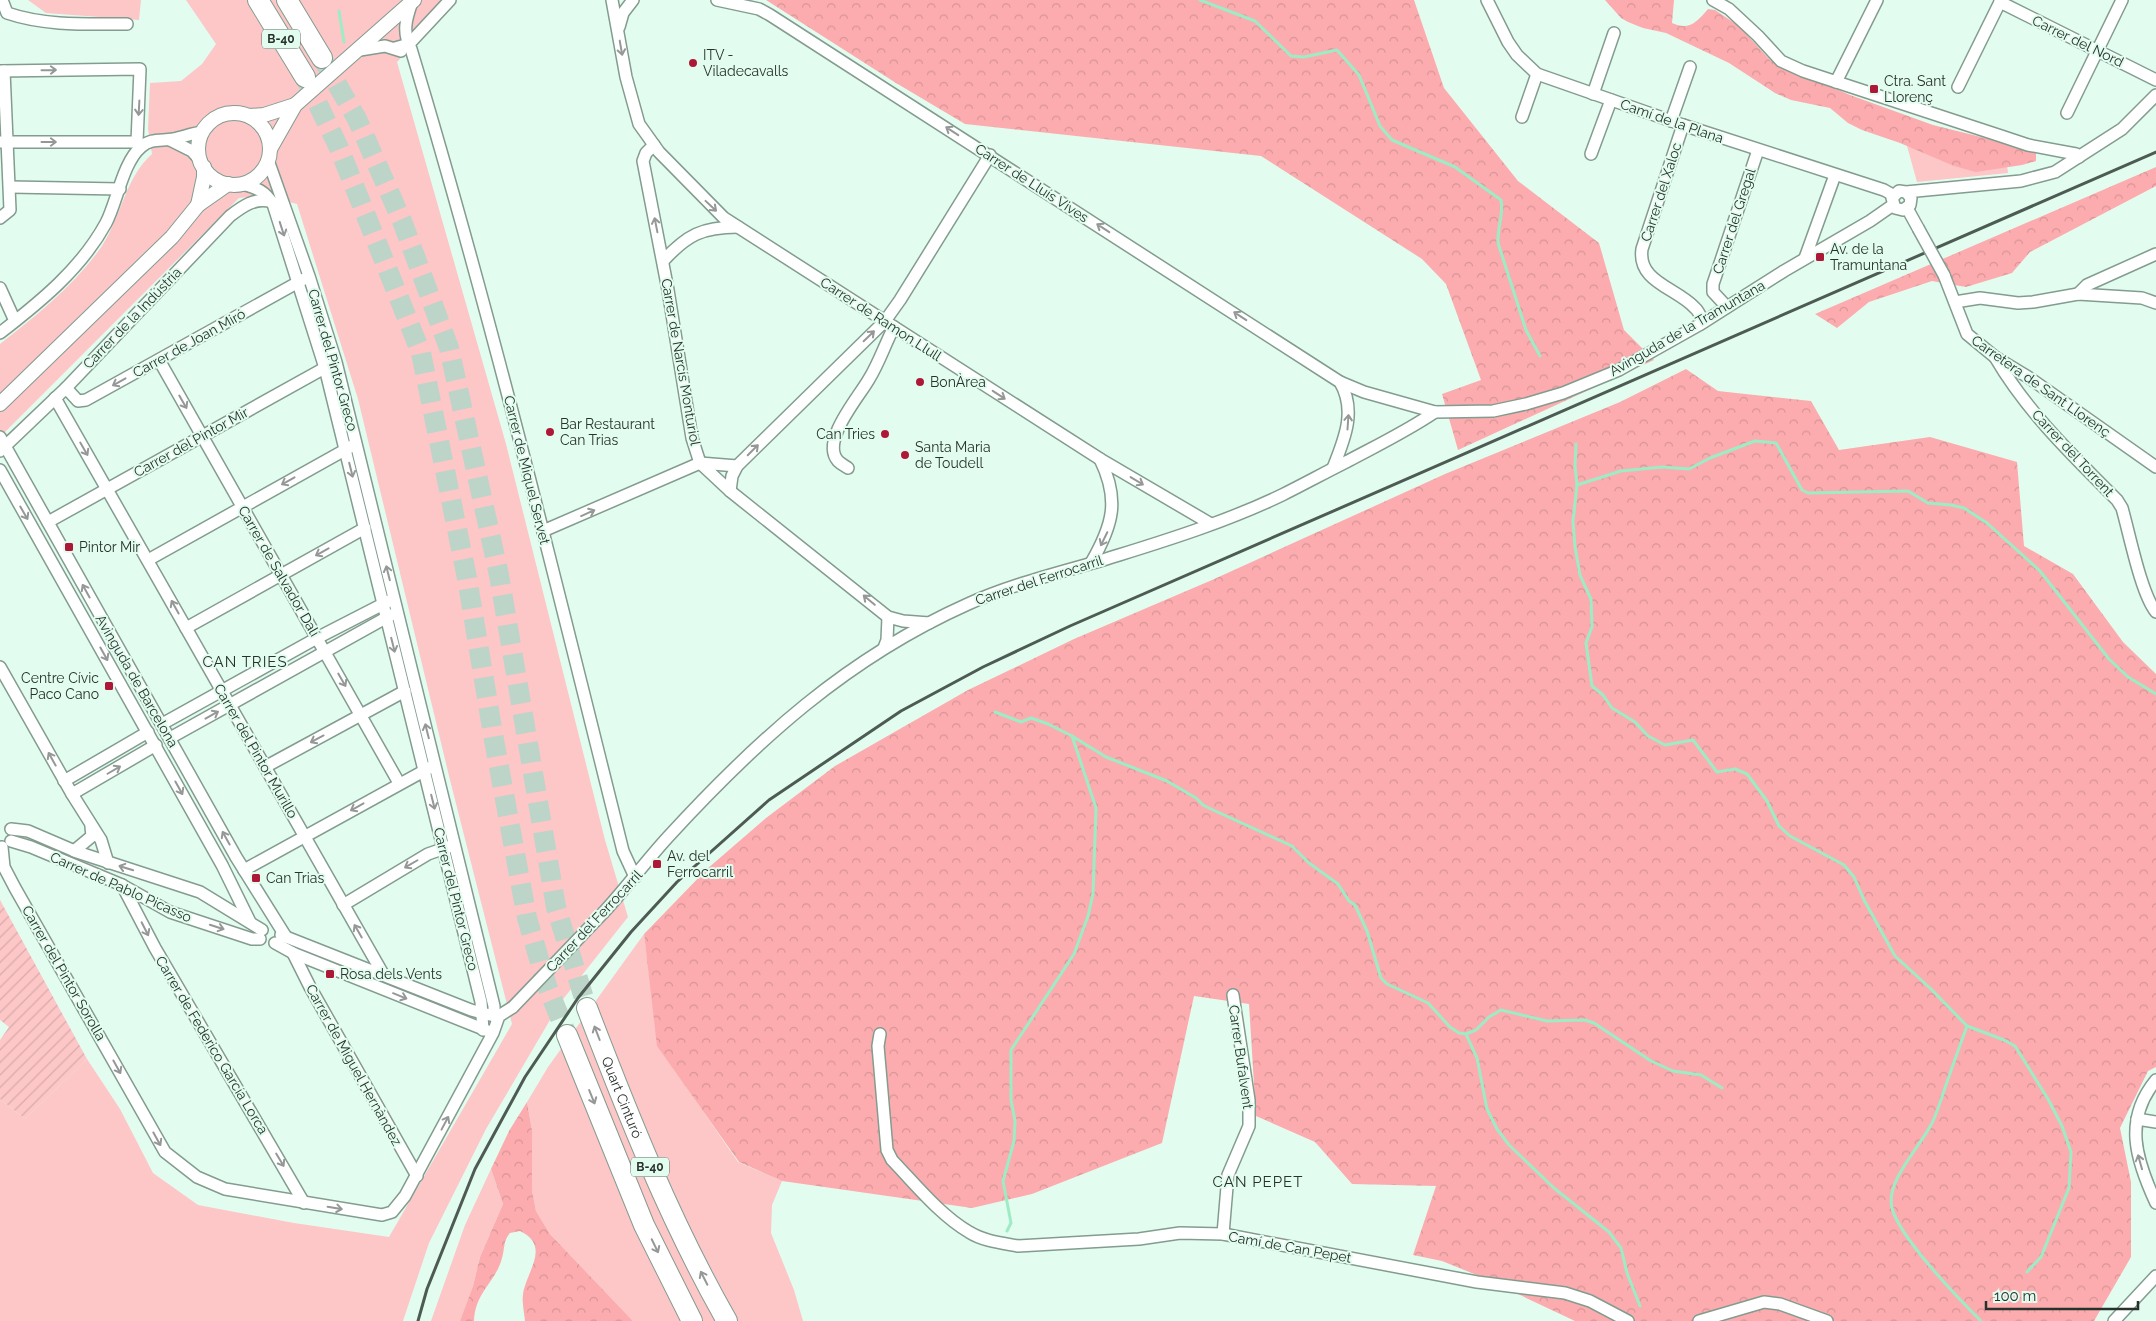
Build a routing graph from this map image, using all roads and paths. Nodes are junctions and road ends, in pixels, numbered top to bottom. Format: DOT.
graph roads {
  1 [pos="2,0"];
  2 [pos="287,0"];
  3 [pos="294,0"];
  4 [pos="450,0"];
  5 [pos="612,0"];
  6 [pos="633,0"];
  7 [pos="717,0"];
  8 [pos="1487,0"];
  9 [pos="1713,0"];
  10 [pos="1877,0"];
  11 [pos="2122,0"];
  12 [pos="413,1"];
  13 [pos="2001,1"];
  14 [pos="258,2"];
  15 [pos="1731,5"];
  16 [pos="127,24"];
  17 [pos="302,25"];
  18 [pos="618,29"];
  19 [pos="1614,33"];
  20 [pos="408,44"];
  21 [pos="395,48"];
  22 [pos="2098,49"];
  23 [pos="360,50"];
  24 [pos="322,58"];
  25 [pos="415,65"];
  26 [pos="1690,67"];
  27 [pos="2,71"];
  28 [pos="1536,74"];
  29 [pos="305,77"];
  30 [pos="2156,80"];
  31 [pos="1836,82"];
  32 [pos="1958,87"];
  33 [pos="1593,94"];
  34 [pos="2156,95"];
  35 [pos="1611,100"];
  36 [pos="295,105"];
  37 [pos="2067,113"];
  38 [pos="249,116"];
  39 [pos="1522,117"];
  40 [pos="1670,121"];
  41 [pos="1683,125"];
  42 [pos="203,132"];
  43 [pos="170,140"];
  44 [pos="3,142"];
  45 [pos="139,144"];
  46 [pos="654,145"];
  47 [pos="1758,150"];
  48 [pos="1591,154"];
  49 [pos="269,155"];
  50 [pos="990,155"];
  51 [pos="2080,157"];
  52 [pos="202,164"];
  53 [pos="1835,175"];
  54 [pos="235,184"];
  55 [pos="10,187"];
  56 [pos="120,189"];
  57 [pos="1893,200"];
  58 [pos="1908,200"];
  59 [pos="272,202"];
  60 [pos="198,205"];
  61 [pos="3,216"];
  62 [pos="1818,222"];
  63 [pos="738,227"];
  64 [pos="1840,237"];
  65 [pos="2156,254"];
  66 [pos="1806,258"];
  67 [pos="663,261"];
  68 [pos="304,279"];
  69 [pos="0,288"];
  70 [pos="2078,294"];
  71 [pos="1704,300"];
  72 [pos="1955,302"];
  73 [pos="2156,303"];
  74 [pos="1727,307"];
  75 [pos="15,321"];
  76 [pos="1703,322"];
  77 [pos="889,324"];
  78 [pos="0,333"];
  79 [pos="1995,357"];
  80 [pos="159,360"];
  81 [pos="330,365"];
  82 [pos="1340,382"];
  83 [pos="66,388"];
  84 [pos="55,398"];
  85 [pos="78,401"];
  86 [pos="0,404"];
  87 [pos="61,409"];
  88 [pos="1434,412"];
  89 [pos="202,436"];
  90 [pos="2,444"];
  91 [pos="357,444"];
  92 [pos="346,449"];
  93 [pos="1100,459"];
  94 [pos="700,463"];
  95 [pos="738,466"];
  96 [pos="2156,467"];
  97 [pos="848,468"];
  98 [pos="1333,468"];
  99 [pos="0,470"];
  100 [pos="107,489"];
  101 [pos="730,491"];
  102 [pos="241,508"];
  103 [pos="1184,510"];
  104 [pos="48,522"];
  105 [pos="1211,524"];
  106 [pos="365,528"];
  107 [pos="543,532"];
  108 [pos="1184,533"];
  109 [pos="148,560"];
  110 [pos="1092,563"];
  111 [pos="280,576"];
  112 [pos="392,604"];
  113 [pos="2156,612"];
  114 [pos="888,617"];
  115 [pos="387,618"];
  116 [pos="928,623"];
  117 [pos="186,628"];
  118 [pos="317,638"];
  119 [pos="884,648"];
  120 [pos="326,653"];
  121 [pos="0,667"];
  122 [pos="221,691"];
  123 [pos="405,691"];
  124 [pos="230,705"];
  125 [pos="361,715"];
  126 [pos="162,724"];
  127 [pos="148,732"];
  128 [pos="170,738"];
  129 [pos="156,746"];
  130 [pos="265,767"];
  131 [pos="430,767"];
  132 [pos="64,781"];
  133 [pos="399,783"];
  134 [pos="72,794"];
  135 [pos="6,826"];
  136 [pos="91,827"];
  137 [pos="304,836"];
  138 [pos="4,845"];
  139 [pos="450,846"];
  140 [pos="74,851"];
  141 [pos="108,863"];
  142 [pos="2,869"];
  143 [pos="244,870"];
  144 [pos="635,877"];
  145 [pos="122,885"];
  146 [pos="200,892"];
  147 [pos="243,903"];
  148 [pos="343,905"];
  149 [pos="250,922"];
  150 [pos="273,933"];
  151 [pos="293,953"];
  152 [pos="383,974"];
  153 [pos="1233,995"];
  154 [pos="587,1008"];
  155 [pos="492,1015"];
  156 [pos="880,1034"];
  157 [pos="488,1035"];
  158 [pos="567,1035"];
  159 [pos="2156,1080"];
  160 [pos="2137,1119"];
  161 [pos="2156,1122"];
  162 [pos="417,1176"];
  163 [pos="304,1203"];
  164 [pos="2156,1203"];
  165 [pos="1223,1234"];
  166 [pos="2156,1276"];
  167 [pos="692,1321"];
  168 [pos="727,1321"];
  169 [pos="1628,1321"];
  170 [pos="1699,1321"];
  171 [pos="1827,1321"];
  172 [pos="2114,1321"];
  1 -- 16 [label="street"];
  2 -- 17 [label="highway, B-40"];
  3 -- 17 [label="highway"];
  4 -- 20 [label="street"];
  5 -- 18 [label="street"];
  6 -- 18 [label="street"];
  50 -- 7 [label="street, Carrer de Lluís Vives, one-way"];
  8 -- 28 [label="street, Camí de la Plana"];
  9 -- 15 [label="street"];
  10 -- 31 [label="street"];
  11 -- 22 [label="street"];
  12 -- 20 [label="street, Carrer de Miquel Servet"];
  12 -- 23 [label="street"];
  13 -- 22 [label="street, Carrer del Nord"];
  13 -- 32 [label="street"];
  14 -- 29 [label="highway, B-40"];
  15 -- 31 [label="street"];
  17 -- 24 [label="highway, B-40"];
  18 -- 46 [label="street, one-way"];
  19 -- 33 [label="street"];
  20 -- 21 [label="street"];
  20 -- 25 [label="street, Carrer de Miquel Servet"];
  21 -- 23 [label="street"];
  21 -- 25 [label="street"];
  22 -- 30 [label="street, Carrer del Nord"];
  22 -- 37 [label="street"];
  23 -- 36 [label="street"];
  25 -- 107 [label="street, Carrer de Miquel Servet"];
  26 -- 40 [label="street"];
  27 -- 44 [label="street"];
  27 -- 45 [label="street, one-way"];
  28 -- 33 [label="street, Camí de la Plana"];
  28 -- 39 [label="street"];
  31 -- 51 [label="street"];
  33 -- 35 [label="street, Camí de la Plana"];
  34 -- 51 [label="street"];
  35 -- 40 [label="street, Camí de la Plana"];
  35 -- 48 [label="street"];
  36 -- 38 [label="street"];
  36 -- 49 [label="street"];
  38 -- 42 [label="street"];
  38 -- 49 [label="street"];
  40 -- 41 [label="street, Camí de la Plana"];
  41 -- 47 [label="street, Camí de la Plana"];
  41 -- 71 [label="street, Carrer del Xaloc"];
  42 -- 43 [label="street"];
  42 -- 52 [label="street"];
  43 -- 45 [label="street"];
  43 -- 52 [label="street"];
  44 -- 45 [label="street, one-way"];
  44 -- 55 [label="street"];
  45 -- 56 [label="street"];
  46 -- 63 [label="street, Carrer de Ramon Llull, one-way"];
  67 -- 46 [label="street, Carrer de Narcís Monturiol, one-way"];
  47 -- 53 [label="street, Camí de la Plana"];
  47 -- 71 [label="street, Carrer del Gregal"];
  49 -- 54 [label="street"];
  49 -- 68 [label="street, Carrer del Pintor Greco"];
  50 -- 77 [label="street"];
  82 -- 50 [label="street, Carrer de Lluís Vives, one-way"];
  51 -- 58 [label="street"];
  52 -- 54 [label="street"];
  52 -- 60 [label="street"];
  53 -- 57 [label="street, Camí de la Plana"];
  53 -- 62 [label="street"];
  54 -- 59 [label="street"];
  54 -- 60 [label="street"];
  55 -- 56 [label="street"];
  55 -- 61 [label="street"];
  56 -- 75 [label="street"];
  57 -- 58 [label="street"];
  57 -- 58 [label="street, Camí de la Plana"];
  57 -- 64 [label="street, Avinguda de la Tramuntana"];
  58 -- 72 [label="street, Carretera de Sant Llorenç, bridge"];
  59 -- 68 [label="street, Carrer del Pintor Greco, one-way"];
  59 -- 83 [label="street, Carrer de la Indústria"];
  60 -- 86 [label="street"];
  62 -- 64 [label="street"];
  62 -- 66 [label="street"];
  63 -- 67 [label="street"];
  63 -- 77 [label="street, Carrer de Ramon Llull"];
  64 -- 66 [label="street, Avinguda de la Tramuntana"];
  65 -- 70 [label="street"];
  66 -- 74 [label="street, Avinguda de la Tramuntana"];
  67 -- 94 [label="street, Carrer de Narcís Monturiol"];
  68 -- 80 [label="street, Carrer de Joan Miró"];
  68 -- 81 [label="street, Carrer del Pintor Greco"];
  69 -- 75 [label="street"];
  70 -- 72 [label="street"];
  70 -- 73 [label="street"];
  71 -- 74 [label="street, Carrer del Gregal"];
  71 -- 76 [label="street, Carrer del Xaloc"];
  72 -- 79 [label="street, Carretera de Sant Llorenç"];
  74 -- 76 [label="street, Avinguda de la Tramuntana"];
  75 -- 78 [label="street"];
  76 -- 88 [label="street, Avinguda de la Tramuntana"];
  77 -- 93 [label="street, Carrer de Ramon Llull, one-way"];
  95 -- 77 [label="street, one-way"];
  77 -- 97 [label="street"];
  79 -- 96 [label="street, Carretera de Sant Llorenç"];
  79 -- 113 [label="street, Carrer del Torrent"];
  80 -- 85 [label="street, Carrer de Joan Miró, one-way"];
  80 -- 89 [label="street, Carrer de Salvador Dalí, one-way"];
  81 -- 89 [label="street, Carrer del Pintor Mir"];
  81 -- 91 [label="street, Carrer del Pintor Greco"];
  81 -- 92 [label="street, Carrer del Pintor Greco"];
  82 -- 88 [label="street, Carrer de Lluís Vives"];
  98 -- 82 [label="street, one-way"];
  83 -- 84 [label="street, Carrer de la Indústria"];
  83 -- 85 [label="street"];
  84 -- 87 [label="street, Carrer del Pintor Murillo"];
  84 -- 90 [label="street, Carrer de la Indústria"];
  85 -- 87 [label="street, Carrer de Joan Miró"];
  87 -- 100 [label="street, Carrer del Pintor Murillo, one-way"];
  88 -- 98 [label="street, Carrer del Ferrocarril"];
  89 -- 100 [label="street, Carrer del Pintor Mir"];
  89 -- 102 [label="street, Carrer de Salvador Dalí"];
  90 -- 104 [label="street, Avinguda de Barcelona"];
  91 -- 92 [label="street, Carrer del Pintor Greco"];
  112 -- 91 [label="street, Carrer del Pintor Greco, one-way"];
  92 -- 102 [label="street, one-way"];
  92 -- 106 [label="street, Carrer del Pintor Greco, one-way"];
  93 -- 103 [label="street, Carrer de Ramon Llull, one-way"];
  93 -- 110 [label="street, one-way"];
  94 -- 95 [label="street"];
  94 -- 101 [label="street, Carrer de Narcís Monturiol"];
  107 -- 94 [label="street, one-way"];
  95 -- 101 [label="street"];
  98 -- 105 [label="street, Carrer del Ferrocarril"];
  99 -- 127 [label="street, Avinguda de Barcelona, one-way"];
  100 -- 104 [label="street, Carrer del Pintor Mir"];
  100 -- 109 [label="street, Carrer del Pintor Murillo"];
  114 -- 101 [label="street, Carrer de Narcís Monturiol, one-way"];
  102 -- 109 [label="street"];
  102 -- 111 [label="street, Carrer de Salvador Dalí"];
  103 -- 105 [label="street, Carrer de Ramon Llull"];
  103 -- 108 [label="street"];
  126 -- 104 [label="street, Avinguda de Barcelona, one-way"];
  105 -- 108 [label="street, Carrer del Ferrocarril"];
  106 -- 111 [label="street, one-way"];
  106 -- 112 [label="street, Carrer del Pintor Greco"];
  107 -- 144 [label="street, Carrer de Miquel Servet"];
  108 -- 110 [label="street, Carrer del Ferrocarril"];
  117 -- 109 [label="street, Carrer del Pintor Murillo, one-way"];
  110 -- 116 [label="street, Carrer del Ferrocarril"];
  111 -- 117 [label="street"];
  111 -- 118 [label="street, Carrer de Salvador Dalí"];
  112 -- 115 [label="street"];
  112 -- 118 [label="street"];
  131 -- 112 [label="street, Carrer del Pintor Greco, one-way"];
  114 -- 116 [label="street"];
  114 -- 119 [label="street"];
  115 -- 120 [label="street"];
  115 -- 123 [label="street, Carrer del Pintor Greco, one-way"];
  116 -- 119 [label="street, Carrer del Ferrocarril"];
  117 -- 122 [label="street, Carrer del Pintor Murillo"];
  118 -- 120 [label="street, Carrer de Salvador Dalí"];
  118 -- 122 [label="street"];
  119 -- 144 [label="street, Carrer del Ferrocarril"];
  120 -- 124 [label="street"];
  120 -- 125 [label="street, Carrer de Salvador Dalí, one-way"];
  132 -- 121 [label="street, one-way"];
  122 -- 124 [label="street, Carrer del Pintor Murillo"];
  122 -- 126 [label="street"];
  123 -- 125 [label="street"];
  123 -- 131 [label="street, Carrer del Pintor Greco"];
  128 -- 124 [label="street, one-way"];
  124 -- 130 [label="street, Carrer del Pintor Murillo"];
  125 -- 130 [label="street, one-way"];
  125 -- 133 [label="street, Carrer de Salvador Dalí"];
  126 -- 128 [label="street, Avinguda de Barcelona"];
  127 -- 129 [label="street, Avinguda de Barcelona"];
  127 -- 132 [label="street"];
  143 -- 128 [label="street, Avinguda de Barcelona, one-way"];
  134 -- 129 [label="street, one-way"];
  129 -- 147 [label="street, Avinguda de Barcelona, one-way"];
  130 -- 137 [label="street, Carrer del Pintor Murillo"];
  131 -- 133 [label="street"];
  131 -- 139 [label="street, Carrer del Pintor Greco"];
  132 -- 134 [label="street"];
  133 -- 137 [label="street, one-way"];
  134 -- 136 [label="street"];
  135 -- 138 [label="street, Carrer del Pintor Sorolla"];
  135 -- 140 [label="street, Carrer de Pablo Picasso"];
  136 -- 140 [label="street"];
  136 -- 141 [label="street"];
  137 -- 143 [label="street"];
  137 -- 148 [label="street, Carrer del Pintor Murillo"];
  138 -- 142 [label="street, Carrer del Pintor Sorolla"];
  138 -- 145 [label="street, Carrer de Pablo Picasso"];
  139 -- 148 [label="street, one-way"];
  139 -- 155 [label="street, Carrer del Pintor Greco"];
  140 -- 141 [label="street, Carrer de Pablo Picasso"];
  146 -- 141 [label="street, Carrer de Pablo Picasso, one-way"];
  142 -- 163 [label="street, Carrer del Pintor Sorolla, one-way"];
  143 -- 150 [label="street, Avinguda de Barcelona"];
  144 -- 155 [label="street, Carrer del Ferrocarril, bridge"];
  145 -- 150 [label="street, Carrer de Pablo Picasso, one-way"];
  145 -- 163 [label="street, Carrer de Federico García Lorca, one-way"];
  146 -- 147 [label="street, Carrer de Pablo Picasso"];
  146 -- 149 [label="street, Carrer de Pablo Picasso"];
  147 -- 149 [label="street, Avinguda de Barcelona"];
  152 -- 148 [label="street, Carrer del Pintor Murillo, one-way"];
  149 -- 150 [label="street, Carrer de Pablo Picasso"];
  150 -- 151 [label="street, Carrer de Pablo Picasso"];
  150 -- 152 [label="street, Carrer de Pablo Picasso"];
  151 -- 157 [label="street, Carrer de Pablo Picasso, one-way"];
  151 -- 162 [label="street, Carrer de Miguel Hernàndez"];
  152 -- 155 [label="street, Carrer de Pablo Picasso"];
  153 -- 165 [label="street, Carrer Bufalvent"];
  168 -- 154 [label="highway, Quart Cinturó / B-40, one-way"];
  155 -- 157 [label="street"];
  156 -- 165 [label="street, Camí de Can Pepet"];
  162 -- 157 [label="street, one-way"];
  158 -- 167 [label="highway, Quart Cinturó / B-40, one-way"];
  159 -- 160 [label="street"];
  160 -- 161 [label="street"];
  164 -- 160 [label="street, one-way"];
  163 -- 162 [label="street, one-way"];
  165 -- 169 [label="street, Camí de Can Pepet"];
  166 -- 172 [label="street"];
  170 -- 171 [label="street"];
}
